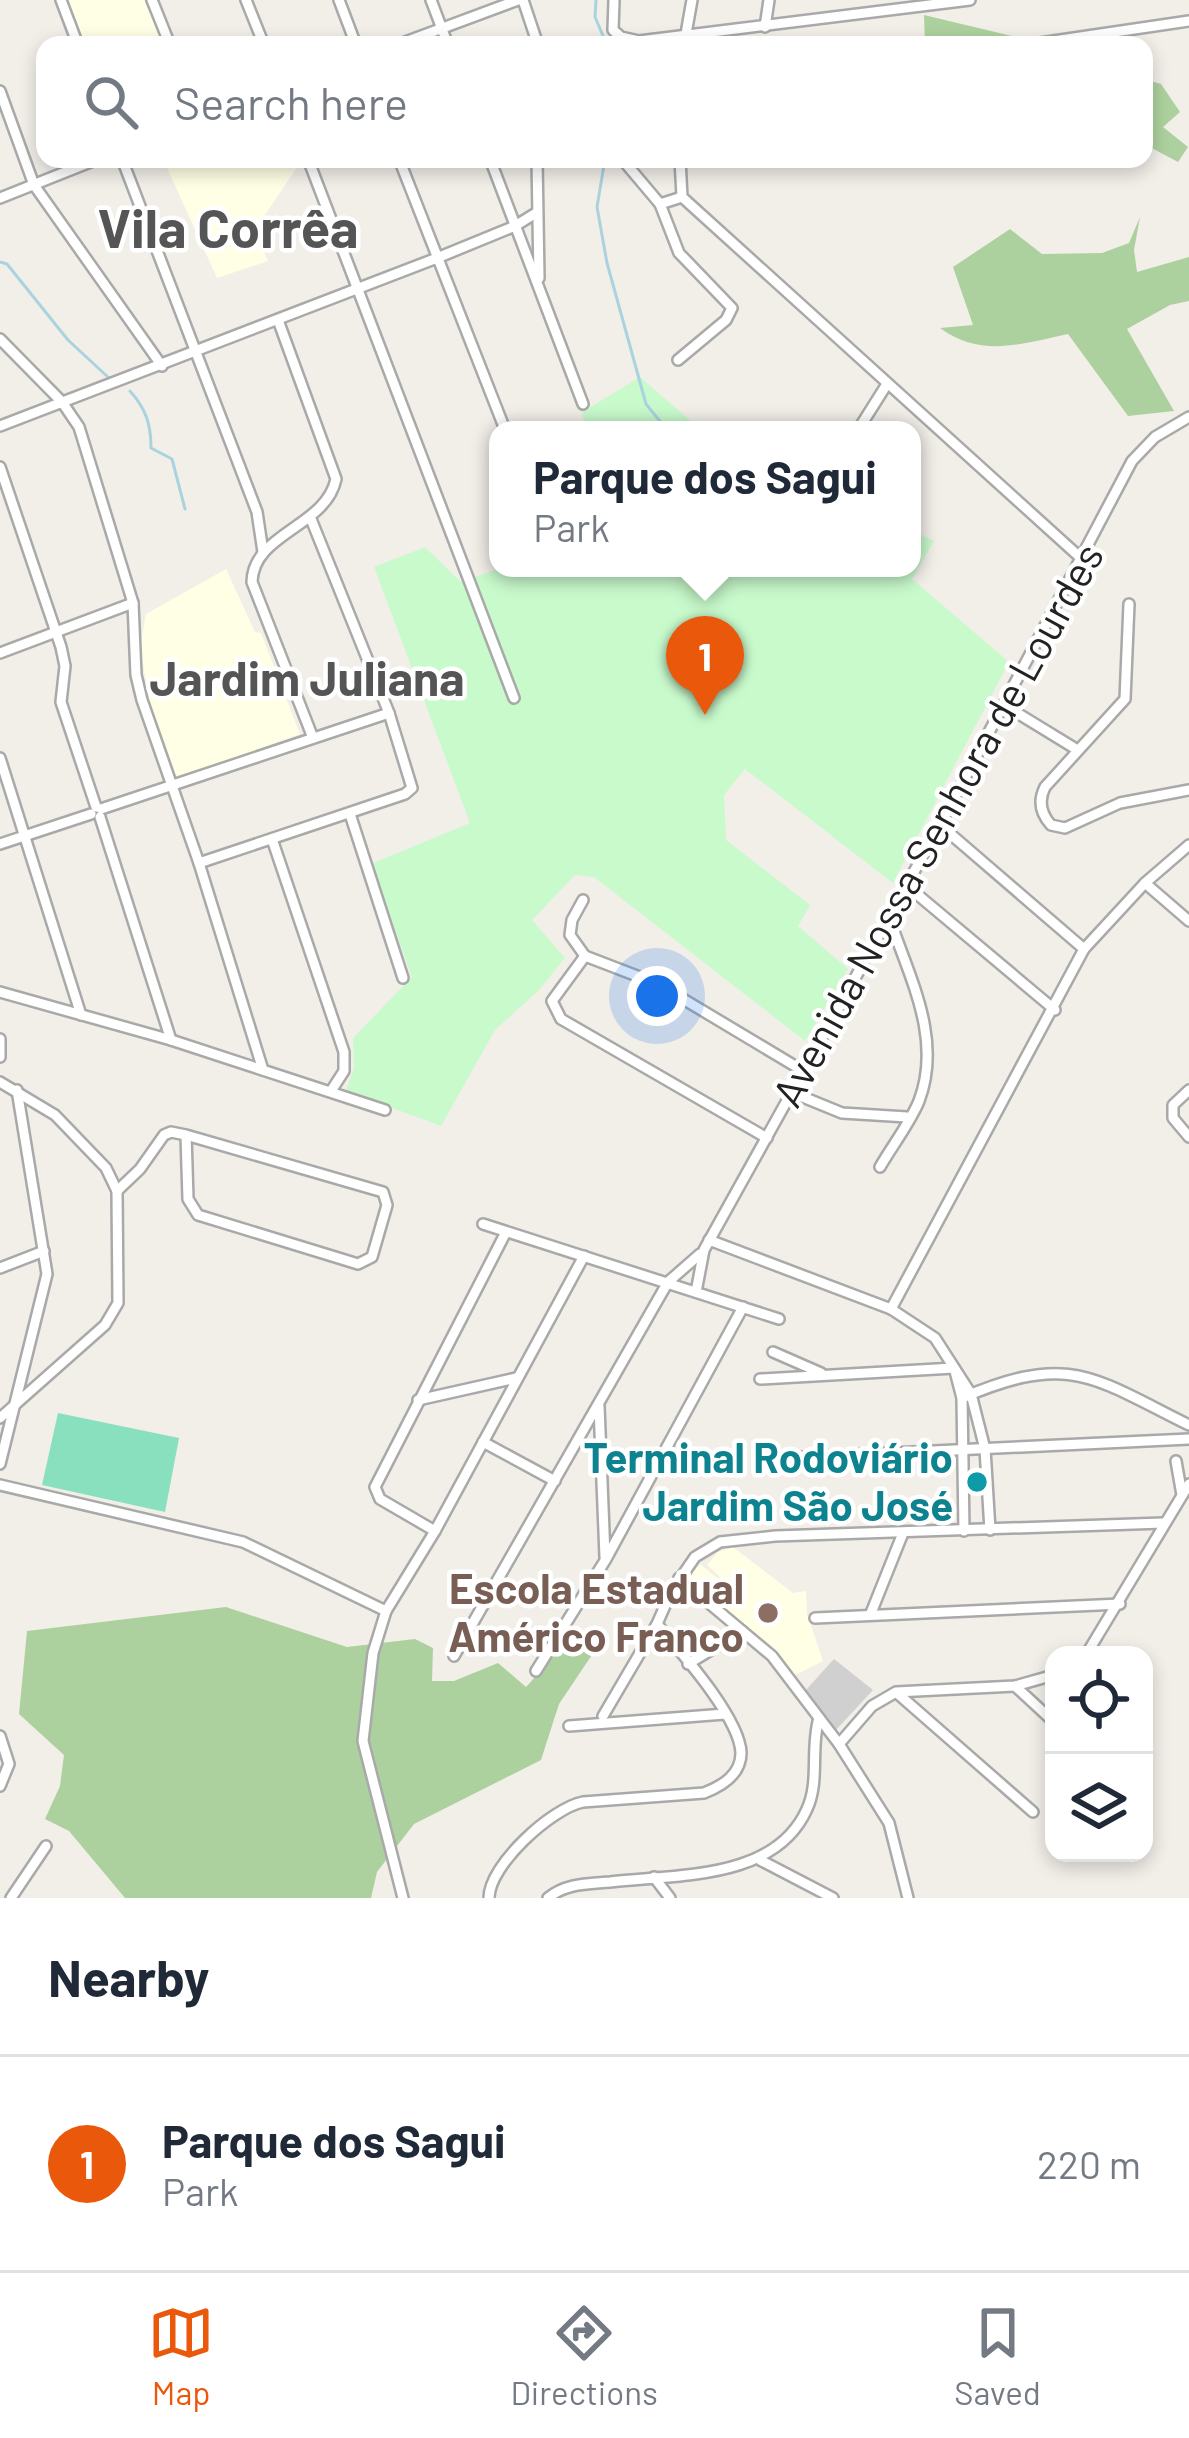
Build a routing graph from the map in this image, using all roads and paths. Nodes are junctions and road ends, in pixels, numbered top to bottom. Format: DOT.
graph roads {
  1 [pos="61,0"];
  2 [pos="152,0"];
  3 [pos="246,0"];
  4 [pos="339,0"];
  5 [pos="430,0"];
  6 [pos="520,0"];
  7 [pos="614,0"];
  8 [pos="692,0"];
  9 [pos="769,0"];
  10 [pos="847,0"];
  11 [pos="970,0"];
  12 [pos="916,5"];
  13 [pos="844,18"];
  14 [pos="1189,21"];
  15 [pos="764,27"];
  16 [pos="442,29"];
  17 [pos="75,36"];
  18 [pos="166,36"];
  19 [pos="260,36"];
  20 [pos="353,36"];
  21 [pos="422,36"];
  22 [pos="445,36"];
  23 [pos="534,36"];
  24 [pos="624,36"];
  25 [pos="686,36"];
  26 [pos="709,36"];
  27 [pos="1087,36"];
  28 [pos="0,91"];
  29 [pos="76,168"];
  30 [pos="126,168"];
  31 [pos="311,168"];
  32 [pos="402,168"];
  33 [pos="493,168"];
  34 [pos="537,168"];
  35 [pos="630,168"];
  36 [pos="680,168"];
  37 [pos="34,185"];
  38 [pos="682,197"];
  39 [pos="0,198"];
  40 [pos="660,204"];
  41 [pos="536,213"];
  42 [pos="515,226"];
  43 [pos="437,258"];
  44 [pos="356,289"];
  45 [pos="539,290"];
  46 [pos="278,320"];
  47 [pos="0,340"];
  48 [pos="197,351"];
  49 [pos="678,360"];
  50 [pos="162,366"];
  51 [pos="887,385"];
  52 [pos="62,402"];
  53 [pos="583,404"];
  54 [pos="1189,418"];
  55 [pos="502,421"];
  56 [pos="864,421"];
  57 [pos="0,427"];
  58 [pos="0,467"];
  59 [pos="257,512"];
  60 [pos="310,519"];
  61 [pos="285,536"];
  62 [pos="263,552"];
  63 [pos="1083,560"];
  64 [pos="134,603"];
  65 [pos="1129,604"];
  66 [pos="55,632"];
  67 [pos="0,653"];
  68 [pos="514,698"];
  69 [pos="1004,705"];
  70 [pos="389,713"];
  71 [pos="313,738"];
  72 [pos="1076,749"];
  73 [pos="0,758"];
  74 [pos="171,786"];
  75 [pos="1189,790"];
  76 [pos="97,812"];
  77 [pos="350,814"];
  78 [pos="940,825"];
  79 [pos="23,836"];
  80 [pos="272,839"];
  81 [pos="0,844"];
  82 [pos="1189,845"];
  83 [pos="200,863"];
  84 [pos="1145,883"];
  85 [pos="906,885"];
  86 [pos="583,900"];
  87 [pos="889,917"];
  88 [pos="1189,921"];
  89 [pos="1084,949"];
  90 [pos="585,956"];
  91 [pos="403,978"];
  92 [pos="0,992"];
  93 [pos="1055,1010"];
  94 [pos="81,1015"];
  95 [pos="0,1040"];
  96 [pos="171,1040"];
  97 [pos="0,1057"];
  98 [pos="263,1070"];
  99 [pos="805,1072"];
  100 [pos="0,1082"];
  101 [pos="16,1090"];
  102 [pos="331,1090"];
  103 [pos="1189,1090"];
  104 [pos="793,1093"];
  105 [pos="385,1111"];
  106 [pos="908,1117"];
  107 [pos="186,1135"];
  108 [pos="1189,1137"];
  109 [pos="767,1138"];
  110 [pos="880,1167"];
  111 [pos="117,1191"];
  112 [pos="483,1224"];
  113 [pos="506,1232"];
  114 [pos="707,1245"];
  115 [pos="44,1251"];
  116 [pos="584,1256"];
  117 [pos="0,1268"];
  118 [pos="668,1282"];
  119 [pos="696,1292"];
  120 [pos="743,1307"];
  121 [pos="891,1309"];
  122 [pos="779,1318"];
  123 [pos="773,1352"];
  124 [pos="22,1366"];
  125 [pos="954,1369"];
  126 [pos="826,1375"];
  127 [pos="516,1378"];
  128 [pos="760,1379"];
  129 [pos="44,1380"];
  130 [pos="966,1396"];
  131 [pos="418,1400"];
  132 [pos="599,1406"];
  133 [pos="12,1408"];
  134 [pos="0,1418"];
  135 [pos="1189,1425"];
  136 [pos="1189,1439"];
  137 [pos="483,1442"];
  138 [pos="985,1449"];
  139 [pos="962,1450"];
  140 [pos="763,1460"];
  141 [pos="1177,1461"];
  142 [pos="0,1464"];
  143 [pos="555,1481"];
  144 [pos="1189,1484"];
  145 [pos="0,1485"];
  146 [pos="1181,1495"];
  147 [pos="1163,1523"];
  148 [pos="990,1530"];
  149 [pos="435,1531"];
  150 [pos="964,1531"];
  151 [pos="903,1533"];
  152 [pos="606,1559"];
  153 [pos="679,1578"];
  154 [pos="1120,1604"];
  155 [pos="386,1611"];
  156 [pos="871,1613"];
  157 [pos="815,1618"];
  158 [pos="657,1624"];
  159 [pos="742,1631"];
  160 [pos="1092,1646"];
  161 [pos="454,1656"];
  162 [pos="688,1664"];
  163 [pos="536,1671"];
  164 [pos="1045,1678"];
  165 [pos="1015,1686"];
  166 [pos="896,1692"];
  167 [pos="725,1714"];
  168 [pos="1045,1714"];
  169 [pos="603,1716"];
  170 [pos="819,1718"];
  171 [pos="568,1726"];
  172 [pos="0,1736"];
  173 [pos="839,1744"];
  174 [pos="0,1786"];
  175 [pos="1034,1812"];
  176 [pos="46,1846"];
  177 [pos="760,1860"];
  178 [pos="653,1877"];
  179 [pos="813,1893"];
  180 [pos="11,1898"];
  181 [pos="403,1898"];
  182 [pos="489,1898"];
  183 [pos="548,1898"];
  184 [pos="670,1898"];
  185 [pos="833,1898"];
  186 [pos="908,1898"];
  1 -- 17 [label="street"];
  2 -- 18 [label="street"];
  3 -- 19 [label="street"];
  4 -- 20 [label="street"];
  5 -- 16 [label="street"];
  6 -- 16 [label="street"];
  6 -- 23 [label="street"];
  7 -- 24 [label="street"];
  8 -- 25 [label="street"];
  9 -- 15 [label="street"];
  10 -- 13 [label="street"];
  11 -- 12 [label="street"];
  12 -- 13 [label="street"];
  13 -- 15 [label="street"];
  14 -- 27 [label="street"];
  15 -- 26 [label="street"];
  16 -- 21 [label="street"];
  16 -- 22 [label="street"];
  28 -- 37 [label="street"];
  29 -- 37 [label="street"];
  30 -- 48 [label="street"];
  31 -- 44 [label="street"];
  32 -- 43 [label="street"];
  33 -- 42 [label="street"];
  34 -- 41 [label="street"];
  35 -- 40 [label="street"];
  36 -- 38 [label="street"];
  37 -- 39 [label="street"];
  37 -- 50 [label="street"];
  38 -- 40 [label="street"];
  38 -- 51 [label="street"];
  40 -- 49 [label="street"];
  41 -- 42 [label="street"];
  41 -- 45 [label="street"];
  42 -- 43 [label="street"];
  42 -- 45 [label="street"];
  43 -- 44 [label="street"];
  43 -- 55 [label="street"];
  44 -- 46 [label="street"];
  44 -- 68 [label="street"];
  45 -- 53 [label="street"];
  46 -- 48 [label="street"];
  46 -- 60 [label="street"];
  47 -- 52 [label="street"];
  48 -- 50 [label="street"];
  48 -- 59 [label="street"];
  50 -- 52 [label="street"];
  51 -- 56 [label="street"];
  51 -- 63 [label="street"];
  52 -- 57 [label="street"];
  52 -- 64 [label="street"];
  54 -- 63 [label="street, Avenida Nossa Senhora de Lourdes"];
  58 -- 66 [label="street"];
  59 -- 61 [label="street"];
  59 -- 62 [label="street"];
  60 -- 61 [label="street"];
  60 -- 70 [label="street"];
  61 -- 62 [label="street"];
  62 -- 71 [label="street"];
  63 -- 69 [label="street, Avenida Nossa Senhora de Lourdes"];
  64 -- 66 [label="street"];
  64 -- 74 [label="street"];
  65 -- 72 [label="street"];
  66 -- 67 [label="street"];
  66 -- 76 [label="street"];
  69 -- 72 [label="street"];
  69 -- 78 [label="street, Avenida Nossa Senhora de Lourdes"];
  70 -- 71 [label="street"];
  70 -- 77 [label="street"];
  71 -- 74 [label="street"];
  72 -- 75 [label="street"];
  73 -- 79 [label="street"];
  74 -- 76 [label="street"];
  74 -- 83 [label="street"];
  76 -- 79 [label="street"];
  76 -- 96 [label="street"];
  77 -- 80 [label="street"];
  77 -- 91 [label="street"];
  78 -- 85 [label="street, Avenida Nossa Senhora de Lourdes"];
  78 -- 89 [label="street"];
  79 -- 81 [label="street"];
  79 -- 94 [label="street"];
  80 -- 83 [label="street"];
  80 -- 102 [label="street"];
  82 -- 84 [label="street"];
  83 -- 98 [label="street"];
  84 -- 88 [label="street"];
  84 -- 89 [label="street"];
  85 -- 87 [label="street, Avenida Nossa Senhora de Lourdes"];
  85 -- 93 [label="street"];
  86 -- 90 [label="street"];
  87 -- 99 [label="street, Avenida Nossa Senhora de Lourdes"];
  87 -- 106 [label="street"];
  89 -- 93 [label="street"];
  90 -- 99 [label="street"];
  90 -- 109 [label="street"];
  92 -- 94 [label="street"];
  93 -- 121 [label="street"];
  94 -- 96 [label="street"];
  95 -- 97 [label="street"];
  96 -- 98 [label="street"];
  98 -- 102 [label="street"];
  99 -- 104 [label="street, Avenida Nossa Senhora de Lourdes"];
  100 -- 101 [label="street"];
  101 -- 111 [label="street"];
  101 -- 115 [label="street"];
  102 -- 105 [label="street"];
  103 -- 108 [label="street"];
  104 -- 106 [label="street"];
  104 -- 109 [label="street, Avenida Nossa Senhora de Lourdes"];
  106 -- 110 [label="street"];
  107 -- 107 [label="street"];
  107 -- 111 [label="street"];
  109 -- 114 [label="street, Avenida Nossa Senhora de Lourdes"];
  111 -- 129 [label="street"];
  112 -- 113 [label="street"];
  113 -- 116 [label="street"];
  113 -- 131 [label="street"];
  114 -- 118 [label="street"];
  114 -- 119 [label="street"];
  114 -- 121 [label="street"];
  115 -- 117 [label="street"];
  115 -- 124 [label="street"];
  116 -- 118 [label="street"];
  116 -- 127 [label="street"];
  118 -- 119 [label="street"];
  118 -- 132 [label="street"];
  119 -- 120 [label="street"];
  120 -- 122 [label="street"];
  120 -- 152 [label="street"];
  121 -- 125 [label="street"];
  123 -- 126 [label="street"];
  124 -- 129 [label="street"];
  124 -- 133 [label="street"];
  125 -- 126 [label="street"];
  125 -- 130 [label="street"];
  126 -- 128 [label="street"];
  127 -- 131 [label="street"];
  127 -- 137 [label="street"];
  129 -- 133 [label="street"];
  130 -- 135 [label="street"];
  130 -- 138 [label="street"];
  130 -- 139 [label="street"];
  131 -- 149 [label="street"];
  132 -- 143 [label="street"];
  132 -- 152 [label="street"];
  133 -- 134 [label="street"];
  133 -- 142 [label="street"];
  136 -- 138 [label="street"];
  137 -- 143 [label="street"];
  137 -- 149 [label="street"];
  138 -- 139 [label="street"];
  138 -- 148 [label="street"];
  139 -- 140 [label="street"];
  139 -- 150 [label="street"];
  141 -- 146 [label="street"];
  143 -- 161 [label="street"];
  144 -- 146 [label="street"];
  145 -- 155 [label="street"];
  146 -- 147 [label="street"];
  147 -- 148 [label="street"];
  147 -- 154 [label="street"];
  148 -- 150 [label="street"];
  149 -- 155 [label="street"];
  150 -- 151 [label="street"];
  151 -- 153 [label="street"];
  151 -- 156 [label="street"];
  152 -- 163 [label="street"];
  153 -- 158 [label="street"];
  153 -- 159 [label="street"];
  154 -- 156 [label="street"];
  154 -- 160 [label="street"];
  155 -- 181 [label="street"];
  156 -- 157 [label="street"];
  158 -- 162 [label="street"];
  158 -- 169 [label="street"];
  159 -- 162 [label="street"];
  159 -- 170 [label="street"];
  162 -- 167 [label="street"];
  164 -- 165 [label="street"];
  165 -- 166 [label="street"];
  165 -- 168 [label="street"];
  166 -- 173 [label="street"];
  166 -- 175 [label="street"];
  167 -- 171 [label="street"];
  167 -- 182 [label="street"];
  170 -- 173 [label="street"];
  170 -- 177 [label="street"];
  172 -- 174 [label="street"];
  173 -- 186 [label="street"];
  176 -- 180 [label="street"];
  177 -- 178 [label="street"];
  177 -- 179 [label="street"];
  178 -- 183 [label="street"];
  178 -- 184 [label="street"];
  179 -- 185 [label="street"];
}
